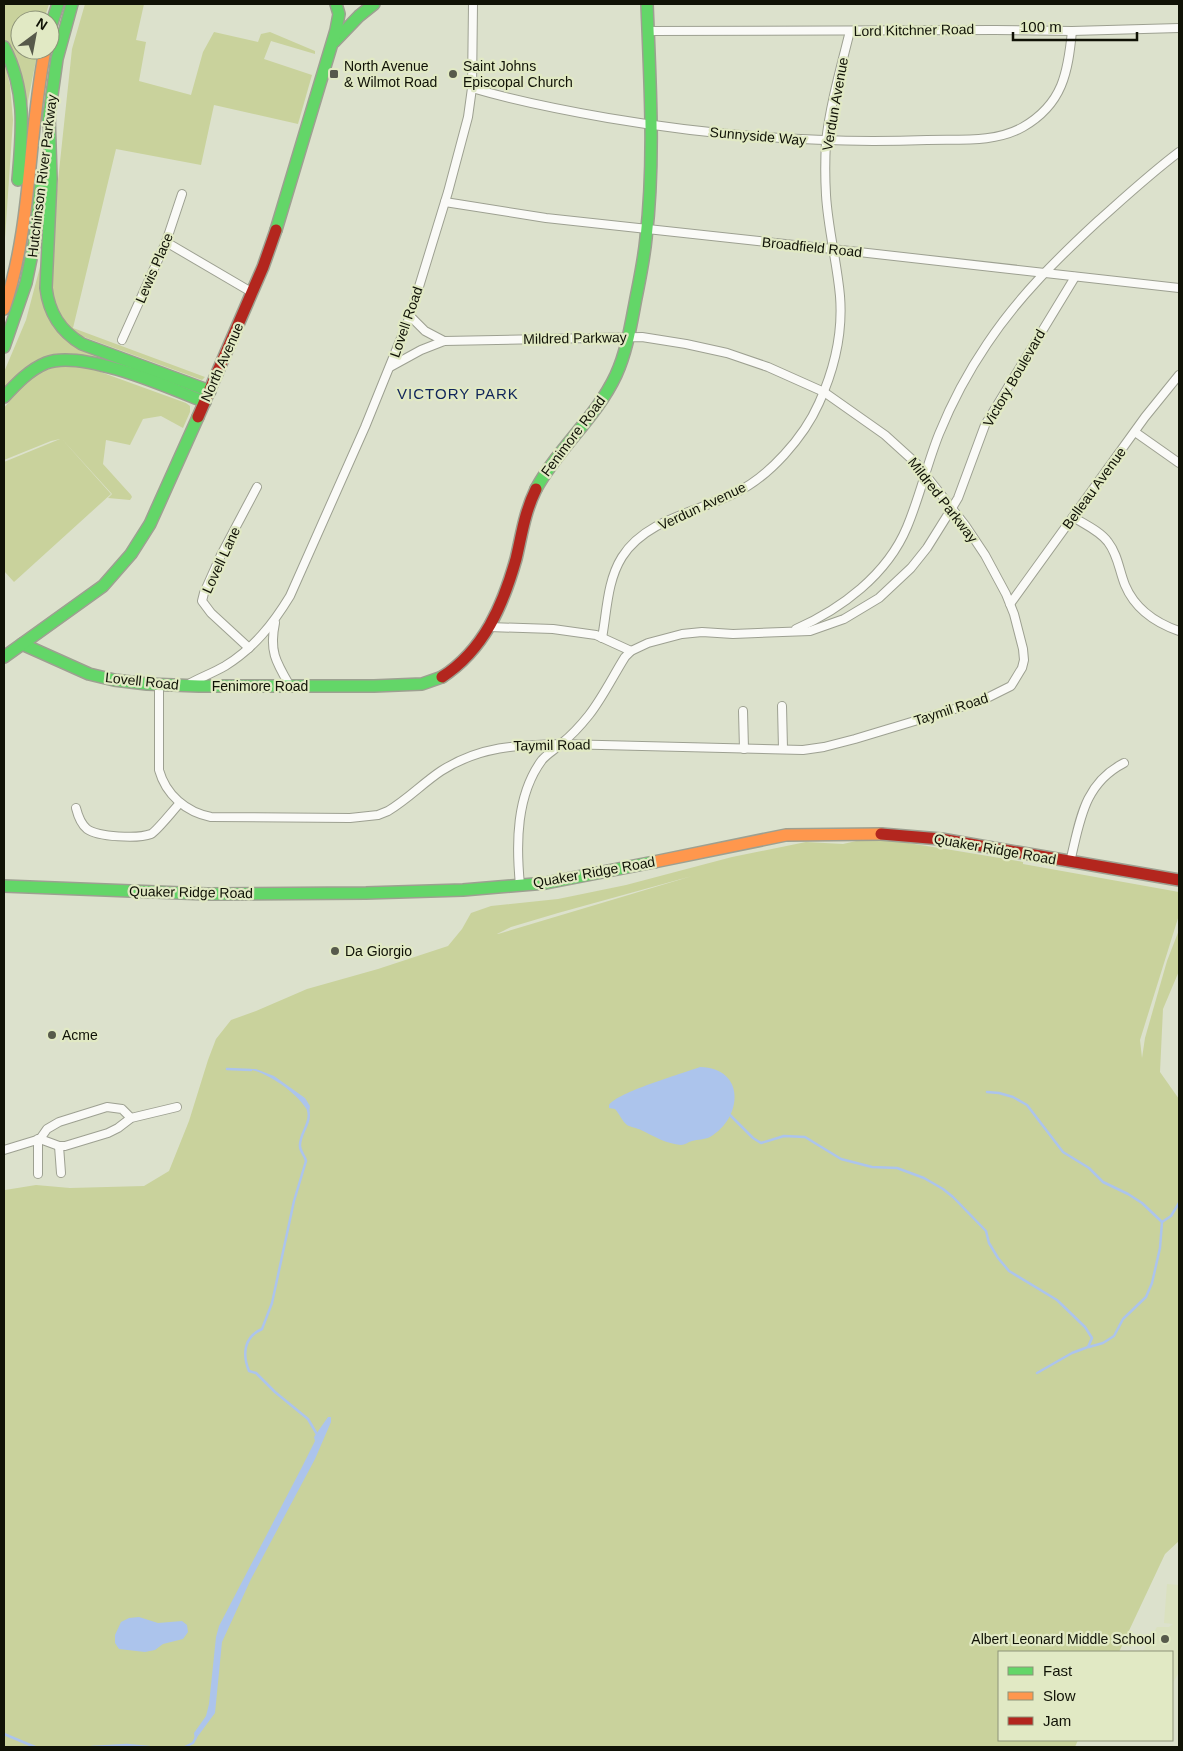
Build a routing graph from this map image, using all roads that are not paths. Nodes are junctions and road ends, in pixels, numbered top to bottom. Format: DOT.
graph roads {
  1 [pos="72,4"];
  2 [pos="338,4"];
  3 [pos="374,4"];
  4 [pos="647,4"];
  5 [pos="475,5"];
  6 [pos="1179,28"];
  7 [pos="850,31"];
  8 [pos="1072,31"];
  9 [pos="648,32"];
  10 [pos="332,44"];
  11 [pos="4,47"];
  12 [pos="43,60"];
  13 [pos="472,88"];
  14 [pos="49,113"];
  15 [pos="650,125"];
  16 [pos="826,141"];
  17 [pos="1179,152"];
  18 [pos="182,194"];
  19 [pos="444,202"];
  20 [pos="647,230"];
  21 [pos="166,242"];
  22 [pos="832,249"];
  23 [pos="1044,273"];
  24 [pos="1075,277"];
  25 [pos="1179,288"];
  26 [pos="10,289"];
  27 [pos="252,293"];
  28 [pos="4,309"];
  29 [pos="410,316"];
  30 [pos="629,338"];
  31 [pos="122,340"];
  32 [pos="444,340"];
  33 [pos="4,347"];
  34 [pos="390,367"];
  35 [pos="1179,375"];
  36 [pos="824,392"];
  37 [pos="4,397"];
  38 [pos="208,397"];
  39 [pos="1135,432"];
  40 [pos="1179,463"];
  41 [pos="924,474"];
  42 [pos="257,487"];
  43 [pos="952,508"];
  44 [pos="1073,517"];
  45 [pos="1010,604"];
  46 [pos="276,620"];
  47 [pos="489,627"];
  48 [pos="790,632"];
  49 [pos="1179,632"];
  50 [pos="602,638"];
  51 [pos="22,644"];
  52 [pos="249,648"];
  53 [pos="631,651"];
  54 [pos="4,657"];
  55 [pos="1022,668"];
  56 [pos="159,684"];
  57 [pos="185,686"];
  58 [pos="290,686"];
  59 [pos="782,706"];
  60 [pos="743,711"];
  61 [pos="561,744"];
  62 [pos="744,749"];
  63 [pos="783,749"];
  64 [pos="1124,763"];
  65 [pos="180,803"];
  66 [pos="76,808"];
  67 [pos="1070,862"];
  68 [pos="1179,880"];
  69 [pos="520,885"];
  70 [pos="4,886"];
  71 [pos="176,1107"];
  72 [pos="131,1118"];
  73 [pos="39,1139"];
  74 [pos="59,1146"];
  75 [pos="4,1150"];
  76 [pos="61,1173"];
  77 [pos="38,1174"];
  1 -- 14 [label="main road, Hutchinson River Parkway"];
  2 -- 10 [label="main road, North Avenue"];
  3 -- 10 [label="main road"];
  4 -- 9 [label="main road, Fenimore Road"];
  5 -- 13 [label="street, Lovell Road"];
  6 -- 8 [label="street, Lord Kitchner Road"];
  7 -- 8 [label="street, Lord Kitchner Road"];
  7 -- 9 [label="street, Lord Kitchner Road"];
  7 -- 16 [label="street, Verdun Avenue"];
  8 -- 16 [label="street, Sunnyside Way"];
  9 -- 15 [label="main road, Fenimore Road"];
  10 -- 27 [label="main road, North Avenue"];
  11 -- 26 [label="main road"];
  12 -- 26 [label="main road, Hutchinson River Parkway"];
  13 -- 15 [label="street, Sunnyside Way"];
  13 -- 19 [label="street, Lovell Road"];
  14 -- 33 [label="main road, Hutchinson River Parkway"];
  14 -- 38 [label="main road"];
  15 -- 16 [label="street, Sunnyside Way"];
  15 -- 20 [label="main road, Fenimore Road"];
  16 -- 22 [label="street, Verdun Avenue"];
  17 -- 23 [label="street"];
  18 -- 21 [label="street, Lewis Place"];
  19 -- 20 [label="street, Broadfield Road"];
  19 -- 29 [label="street, Lovell Road"];
  20 -- 22 [label="street, Broadfield Road"];
  20 -- 30 [label="main road, Fenimore Road"];
  21 -- 27 [label="street"];
  21 -- 31 [label="street, Lewis Place"];
  22 -- 23 [label="street, Broadfield Road"];
  22 -- 36 [label="street, Verdun Avenue"];
  23 -- 24 [label="street, Broadfield Road"];
  23 -- 41 [label="street"];
  24 -- 25 [label="street, Broadfield Road"];
  24 -- 43 [label="street, Victory Boulevard"];
  26 -- 28 [label="main road, Hutchinson River Parkway"];
  27 -- 38 [label="main road, North Avenue"];
  29 -- 32 [label="street, Mildred Parkway"];
  29 -- 34 [label="street, Lovell Road"];
  30 -- 32 [label="street, Mildred Parkway"];
  30 -- 36 [label="street, Mildred Parkway"];
  30 -- 47 [label="main road, Fenimore Road"];
  32 -- 34 [label="street, Mildred Parkway"];
  34 -- 46 [label="street, Lovell Road"];
  35 -- 39 [label="street, Belleau Avenue"];
  36 -- 41 [label="street, Mildred Parkway"];
  36 -- 50 [label="street, Verdun Avenue"];
  37 -- 38 [label="main road"];
  38 -- 51 [label="main road, North Avenue"];
  39 -- 40 [label="street"];
  39 -- 44 [label="street, Belleau Avenue"];
  41 -- 43 [label="street, Mildred Parkway"];
  41 -- 48 [label="street"];
  42 -- 52 [label="street, Lovell Lane"];
  43 -- 45 [label="street, Mildred Parkway"];
  43 -- 48 [label="street, Victory Boulevard"];
  44 -- 45 [label="street, Belleau Avenue"];
  44 -- 49 [label="street"];
  45 -- 55 [label="street, Mildred Parkway"];
  46 -- 52 [label="street, Lovell Road"];
  46 -- 58 [label="street, Lovell Road"];
  47 -- 50 [label="street"];
  47 -- 58 [label="main road, Fenimore Road"];
  48 -- 53 [label="street, Victory Boulevard"];
  50 -- 53 [label="street"];
  51 -- 54 [label="main road, North Avenue"];
  51 -- 56 [label="main road, Lovell Road"];
  52 -- 57 [label="street, Lovell Road"];
  53 -- 61 [label="street"];
  55 -- 63 [label="street, Taymil Road"];
  56 -- 57 [label="main road, Lovell Road"];
  56 -- 65 [label="street, Taymil Road"];
  57 -- 58 [label="main road, Fenimore Road"];
  59 -- 63 [label="street"];
  60 -- 62 [label="street"];
  61 -- 62 [label="street, Taymil Road"];
  61 -- 65 [label="street, Taymil Road"];
  61 -- 69 [label="street"];
  62 -- 63 [label="street, Taymil Road"];
  64 -- 67 [label="street"];
  65 -- 66 [label="street"];
  67 -- 68 [label="main road, Quaker Ridge Road"];
  67 -- 69 [label="main road, Quaker Ridge Road"];
  69 -- 70 [label="main road, Quaker Ridge Road"];
  71 -- 72 [label="street"];
  72 -- 73 [label="street"];
  72 -- 74 [label="street"];
  73 -- 74 [label="street"];
  73 -- 75 [label="street"];
  73 -- 77 [label="street"];
  74 -- 76 [label="street"];
}
